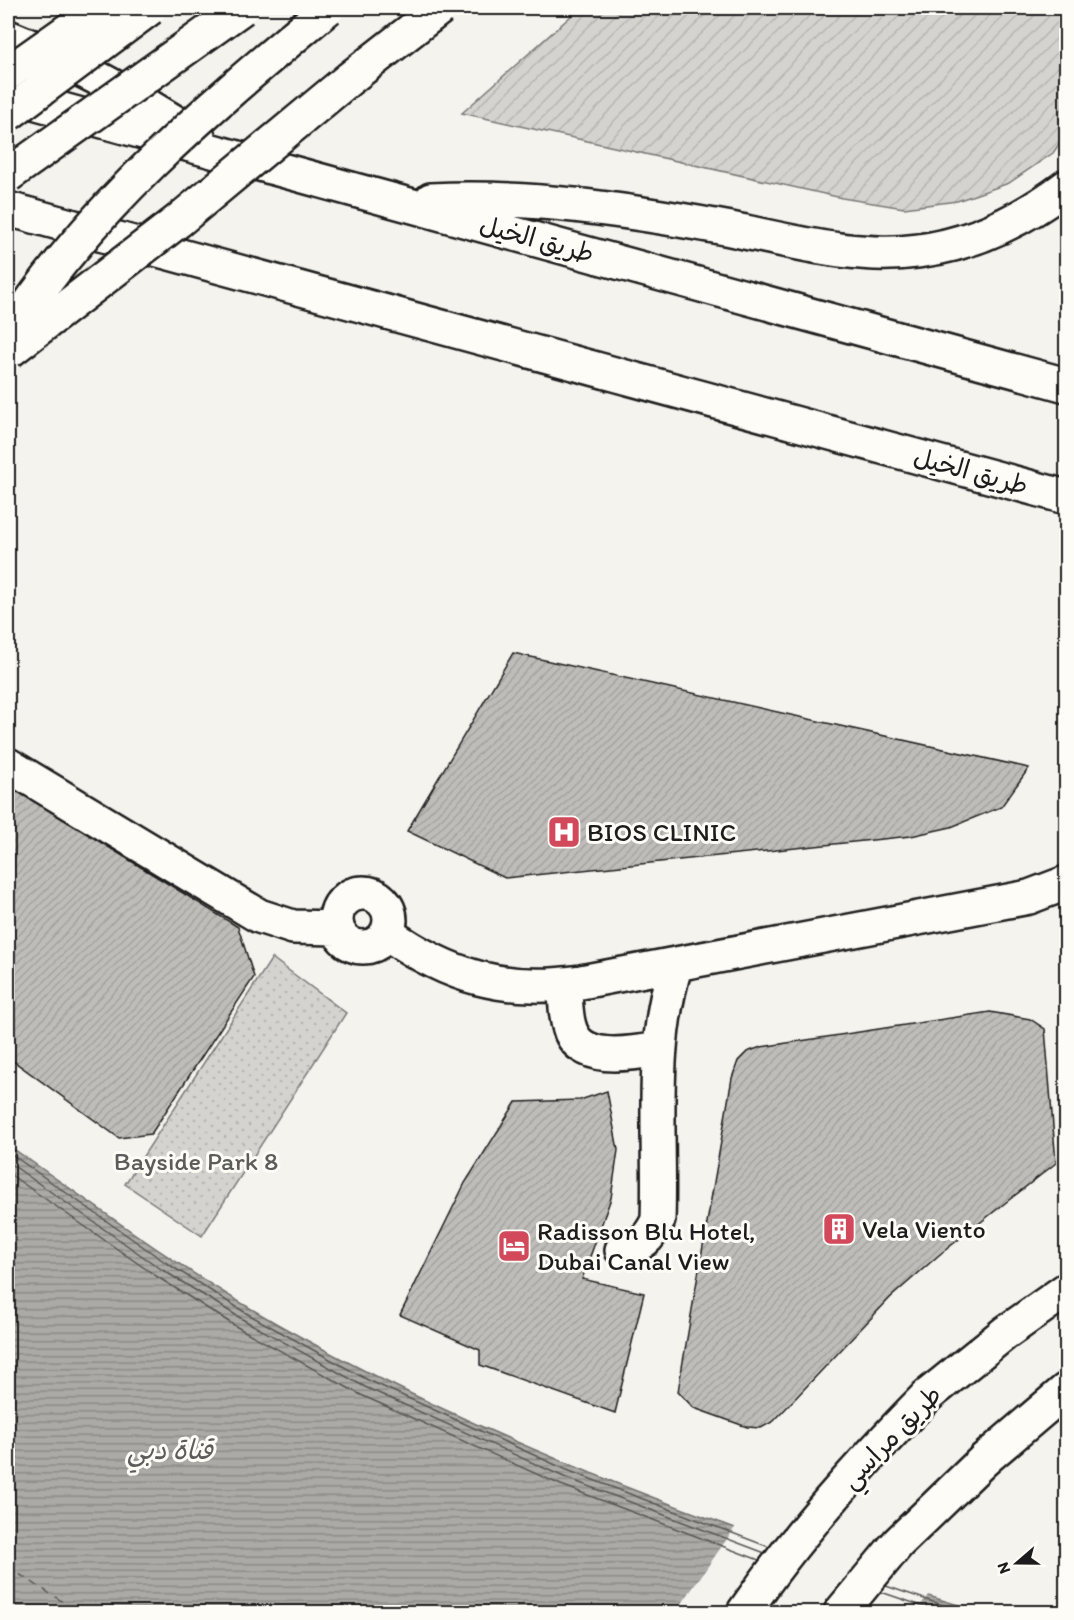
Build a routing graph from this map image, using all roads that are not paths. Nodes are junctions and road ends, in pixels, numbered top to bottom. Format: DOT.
graph roads {
  1 [pos="100,8"];
  2 [pos="150,8"];
  3 [pos="242,8"];
  4 [pos="328,8"];
  5 [pos="440,8"];
  6 [pos="8,37"];
  7 [pos="8,73"];
  8 [pos="8,95"];
  9 [pos="8,114"];
  10 [pos="227,157"];
  11 [pos="8,175"];
  12 [pos="1066,187"];
  13 [pos="402,202"];
  14 [pos="8,209"];
  15 [pos="8,336"];
  16 [pos="8,352"];
  17 [pos="1066,385"];
  18 [pos="1066,497"];
  19 [pos="8,765"];
  20 [pos="1066,883"];
  21 [pos="1029,897"];
  22 [pos="1066,903"];
  23 [pos="337,928"];
  24 [pos="387,933"];
  25 [pos="676,963"];
  26 [pos="564,984"];
  27 [pos="658,1049"];
  28 [pos="622,1250"];
  29 [pos="1066,1290"];
  30 [pos="1066,1390"];
  31 [pos="744,1612"];
  32 [pos="841,1612"];
  1 -- 7 [label="main road, bridge"];
  2 -- 9 [label="main road, bridge"];
  3 -- 11 [label="main road, bridge"];
  4 -- 15 [label="main road, bridge"];
  5 -- 16 [label="main road, bridge"];
  6 -- 10 [label="main road"];
  8 -- 10 [label="main road, طريق الخيل"];
  10 -- 13 [label="main road, طريق الخيل"];
  12 -- 13 [label="main road"];
  13 -- 17 [label="main road, طريق الخيل"];
  14 -- 18 [label="main road, طريق الخيل"];
  19 -- 23 [label="main road"];
  20 -- 21 [label="main road"];
  21 -- 22 [label="main road"];
  21 -- 25 [label="main road"];
  23 -- 24 [label="main road"];
  23 -- 24 [label="main road"];
  24 -- 26 [label="main road"];
  25 -- 26 [label="main road"];
  25 -- 27 [label="main road"];
  26 -- 27 [label="main road"];
  27 -- 28 [label="main road"];
  29 -- 31 [label="main road, طريق مراسي"];
  30 -- 32 [label="main road"];
}
